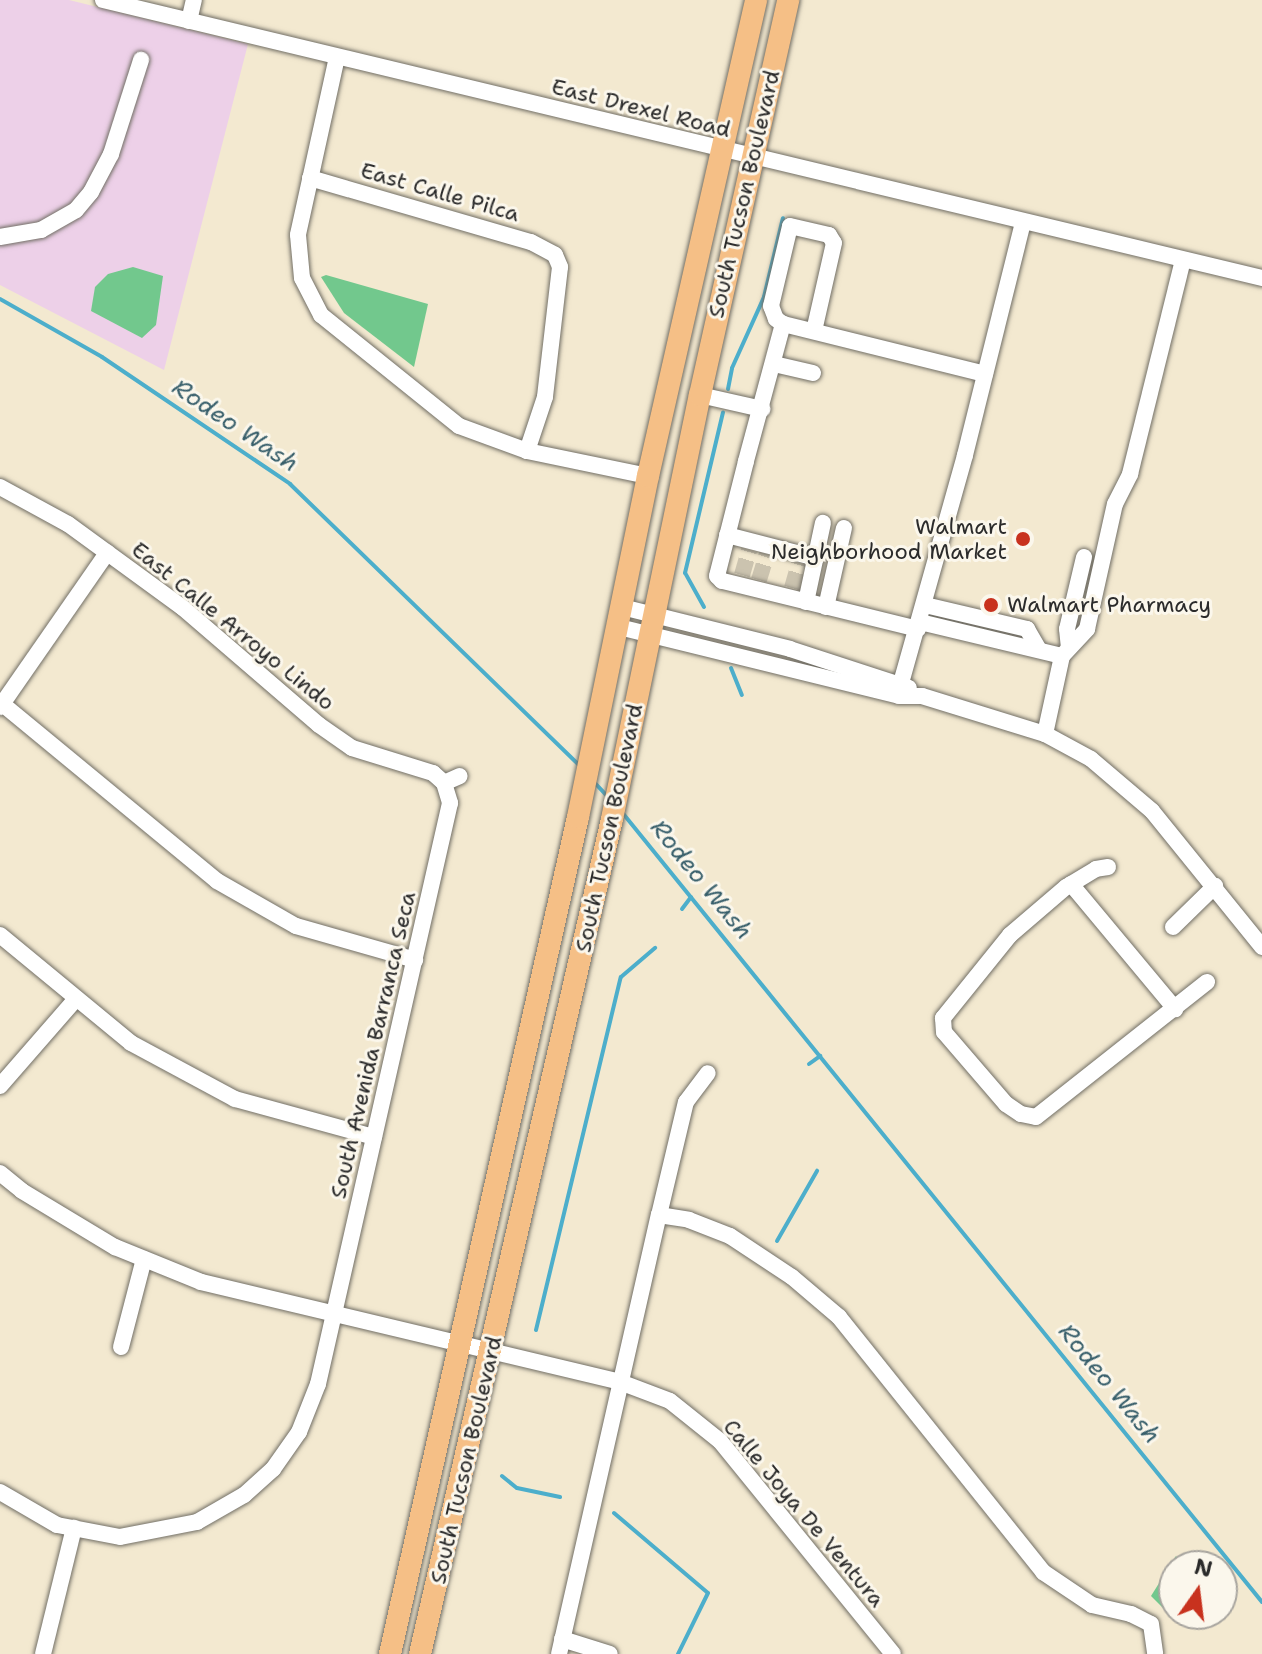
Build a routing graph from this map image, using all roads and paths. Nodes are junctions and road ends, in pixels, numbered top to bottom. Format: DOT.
graph roads {
  1 [pos="103,0"];
  2 [pos="194,0"];
  3 [pos="756,0"];
  4 [pos="788,0"];
  5 [pos="189,21"];
  6 [pos="337,57"];
  7 [pos="141,60"];
  8 [pos="720,150"];
  9 [pos="751,157"];
  10 [pos="310,178"];
  11 [pos="1023,222"];
  12 [pos="0,237"];
  13 [pos="1183,260"];
  14 [pos="1262,278"];
  15 [pos="783,324"];
  16 [pos="814,331"];
  17 [pos="774,364"];
  18 [pos="813,373"];
  19 [pos="985,374"];
  20 [pos="700,395"];
  21 [pos="762,409"];
  22 [pos="527,451"];
  23 [pos="648,476"];
  24 [pos="0,487"];
  25 [pos="823,523"];
  26 [pos="844,528"];
  27 [pos="727,535"];
  28 [pos="107,553"];
  29 [pos="1084,557"];
  30 [pos="805,558"];
  31 [pos="796,596"];
  32 [pos="925,605"];
  33 [pos="826,607"];
  34 [pos="620,617"];
  35 [pos="652,624"];
  36 [pos="919,625"];
  37 [pos="1039,650"];
  38 [pos="1066,652"];
  39 [pos="901,683"];
  40 [pos="922,696"];
  41 [pos="1,704"];
  42 [pos="1045,734"];
  43 [pos="460,776"];
  44 [pos="444,783"];
  45 [pos="1108,867"];
  46 [pos="1071,884"];
  47 [pos="1215,886"];
  48 [pos="1173,927"];
  49 [pos="0,935"];
  50 [pos="1262,947"];
  51 [pos="415,960"];
  52 [pos="1207,982"];
  53 [pos="76,999"];
  54 [pos="1175,1009"];
  55 [pos="708,1073"];
  56 [pos="0,1086"];
  57 [pos="374,1137"];
  58 [pos="0,1173"];
  59 [pos="659,1215"];
  60 [pos="144,1259"];
  61 [pos="334,1317"];
  62 [pos="461,1346"];
  63 [pos="121,1347"];
  64 [pos="491,1353"];
  65 [pos="620,1382"];
  66 [pos="0,1492"];
  67 [pos="74,1528"];
  68 [pos="561,1647"];
  69 [pos="43,1654"];
  70 [pos="390,1654"];
  71 [pos="420,1654"];
  72 [pos="610,1654"];
  73 [pos="893,1654"];
  74 [pos="1155,1654"];
  1 -- 5 [label="street, East Drexel Road"];
  2 -- 5 [label="street"];
  3 -- 8 [label="main road, South Tucson Boulevard"];
  4 -- 9 [label="main road, South Tucson Boulevard"];
  5 -- 6 [label="street, East Drexel Road"];
  6 -- 8 [label="street, East Drexel Road"];
  6 -- 10 [label="street"];
  7 -- 12 [label="street"];
  8 -- 9 [label="street, East Drexel Road"];
  8 -- 23 [label="main road, South Tucson Boulevard"];
  9 -- 11 [label="street, East Drexel Road"];
  9 -- 20 [label="main road, South Tucson Boulevard"];
  10 -- 22 [label="street"];
  10 -- 22 [label="street, East Calle Pilca"];
  11 -- 13 [label="street, East Drexel Road"];
  11 -- 19 [label="street"];
  13 -- 14 [label="street, East Drexel Road"];
  13 -- 38 [label="street"];
  15 -- 16 [label="street"];
  15 -- 16 [label="street"];
  15 -- 17 [label="street"];
  16 -- 19 [label="street"];
  17 -- 18 [label="street"];
  17 -- 21 [label="street"];
  19 -- 32 [label="street"];
  20 -- 21 [label="street"];
  20 -- 35 [label="main road, South Tucson Boulevard"];
  21 -- 27 [label="street"];
  22 -- 23 [label="street"];
  23 -- 34 [label="main road, South Tucson Boulevard"];
  24 -- 28 [label="street, East Calle Arroyo Lindo"];
  25 -- 30 [label="street"];
  26 -- 33 [label="street"];
  27 -- 30 [label="street"];
  27 -- 31 [label="street"];
  28 -- 41 [label="street"];
  28 -- 44 [label="street, East Calle Arroyo Lindo"];
  29 -- 38 [label="street"];
  30 -- 31 [label="street"];
  31 -- 33 [label="street"];
  32 -- 36 [label="street"];
  32 -- 37 [label="street"];
  33 -- 36 [label="street"];
  34 -- 35 [label="street"];
  34 -- 62 [label="main road, South Tucson Boulevard"];
  35 -- 39 [label="street"];
  35 -- 40 [label="street"];
  35 -- 64 [label="main road, South Tucson Boulevard"];
  36 -- 37 [label="street"];
  36 -- 39 [label="street"];
  37 -- 38 [label="street"];
  38 -- 42 [label="street"];
  39 -- 40 [label="street"];
  40 -- 42 [label="street"];
  41 -- 51 [label="street"];
  42 -- 47 [label="street"];
  43 -- 44 [label="street"];
  44 -- 51 [label="street, South Avenida Barranca Seca"];
  45 -- 46 [label="street"];
  46 -- 54 [label="street"];
  46 -- 54 [label="street"];
  47 -- 48 [label="street"];
  47 -- 50 [label="street"];
  49 -- 53 [label="street"];
  51 -- 57 [label="street, South Avenida Barranca Seca"];
  52 -- 54 [label="street"];
  53 -- 56 [label="street"];
  53 -- 57 [label="street"];
  55 -- 59 [label="street"];
  57 -- 61 [label="street, South Avenida Barranca Seca"];
  58 -- 60 [label="street, Calle Joya De Ventura"];
  59 -- 65 [label="street"];
  59 -- 74 [label="street"];
  60 -- 61 [label="street, Calle Joya De Ventura"];
  60 -- 63 [label="street"];
  61 -- 62 [label="street, Calle Joya De Ventura"];
  61 -- 67 [label="street, South Avenida Barranca Seca"];
  62 -- 64 [label="street, Calle Joya De Ventura"];
  62 -- 70 [label="main road, South Tucson Boulevard"];
  64 -- 65 [label="street, Calle Joya De Ventura"];
  64 -- 71 [label="main road, South Tucson Boulevard"];
  65 -- 68 [label="street"];
  65 -- 73 [label="street, Calle Joya De Ventura"];
  66 -- 67 [label="street, South Avenida Barranca Seca"];
  67 -- 69 [label="street"];
  68 -- 72 [label="street"];
}
